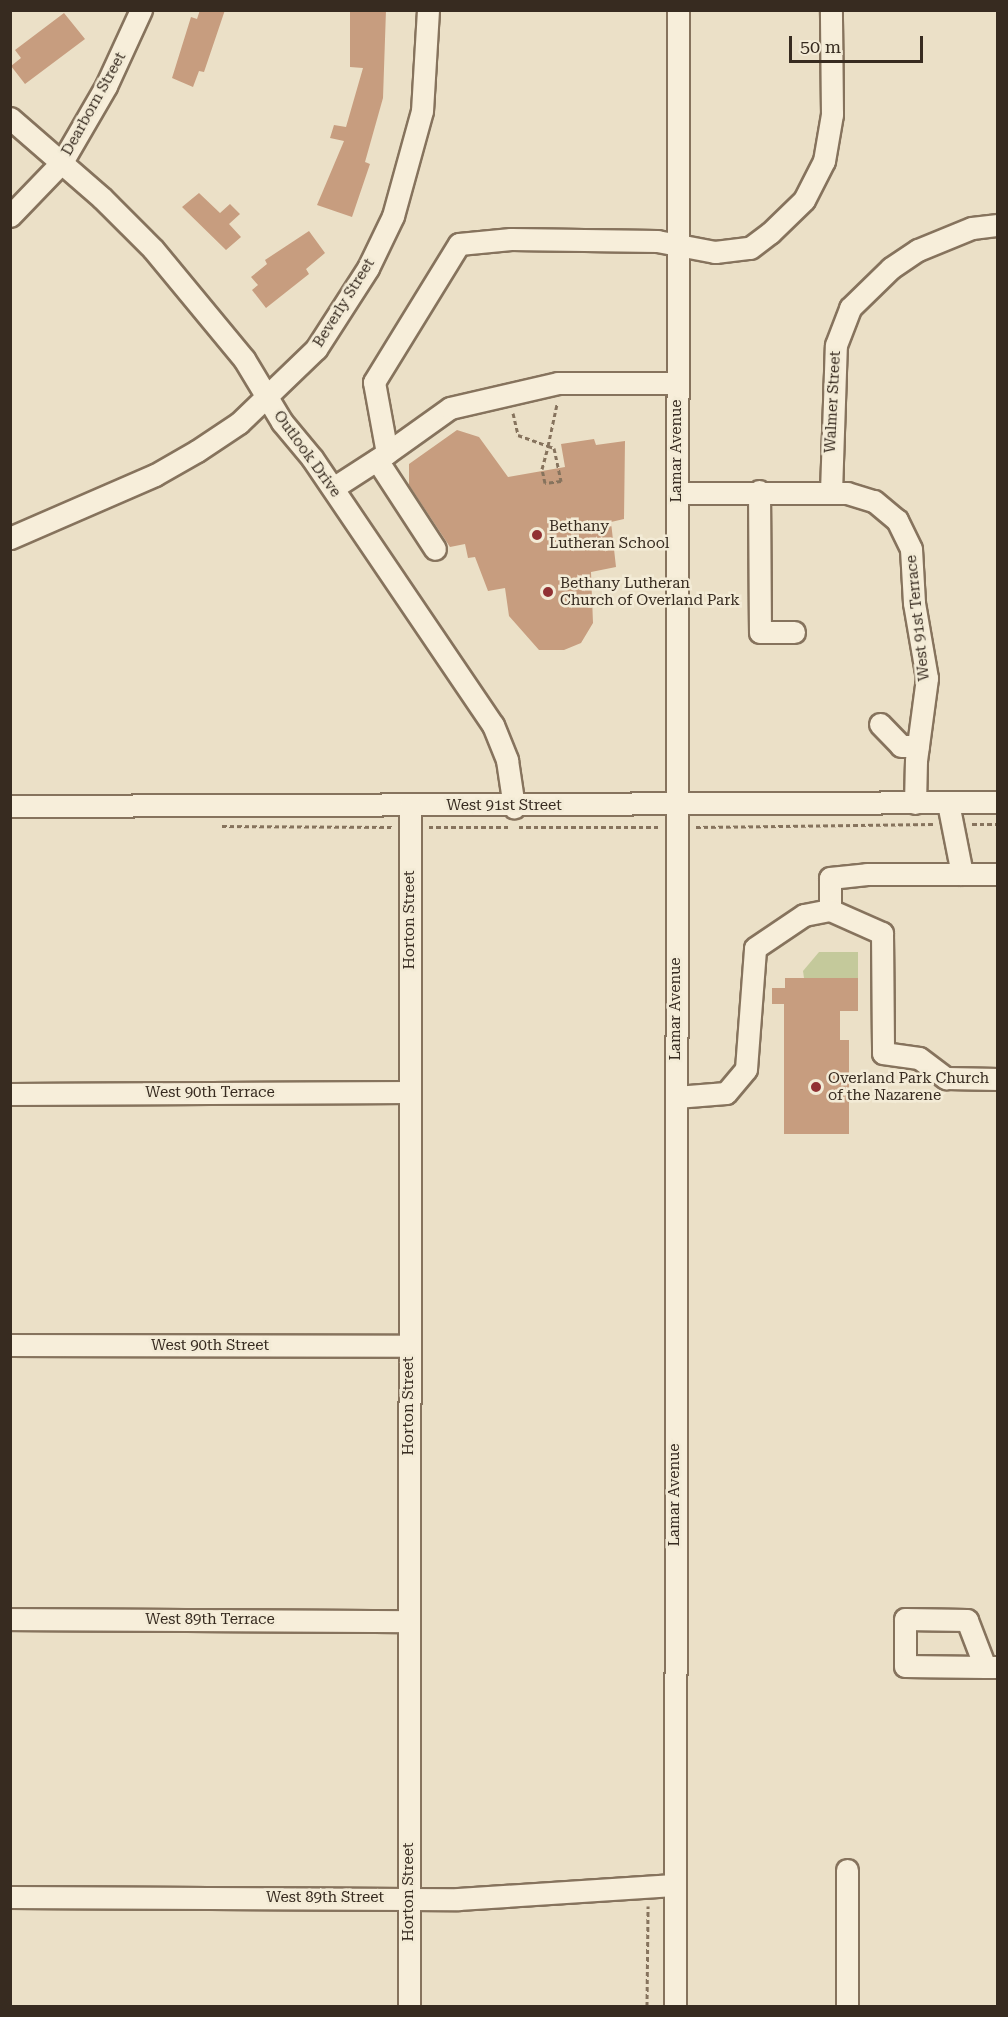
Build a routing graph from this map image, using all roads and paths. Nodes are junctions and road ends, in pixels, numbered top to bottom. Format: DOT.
graph roads {
  1 [pos="141,10"];
  2 [pos="428,10"];
  3 [pos="678,10"];
  4 [pos="831,10"];
  5 [pos="10,118"];
  6 [pos="62,162"];
  7 [pos="10,216"];
  8 [pos="998,225"];
  9 [pos="678,242"];
  10 [pos="677,383"];
  11 [pos="268,396"];
  12 [pos="557,404"];
  13 [pos="513,413"];
  14 [pos="548,446"];
  15 [pos="382,457"];
  16 [pos="333,488"];
  17 [pos="759,491"];
  18 [pos="831,492"];
  19 [pos="677,493"];
  20 [pos="10,538"];
  21 [pos="435,549"];
  22 [pos="794,632"];
  23 [pos="880,724"];
  24 [pos="918,746"];
  25 [pos="998,802"];
  26 [pos="915,803"];
  27 [pos="948,803"];
  28 [pos="676,805"];
  29 [pos="10,806"];
  30 [pos="514,807"];
  31 [pos="410,816"];
  32 [pos="952,824"];
  33 [pos="998,824"];
  34 [pos="220,826"];
  35 [pos="676,827"];
  36 [pos="962,874"];
  37 [pos="998,874"];
  38 [pos="830,910"];
  39 [pos="998,1078"];
  40 [pos="410,1092"];
  41 [pos="10,1094"];
  42 [pos="676,1096"];
  43 [pos="10,1345"];
  44 [pos="410,1346"];
  45 [pos="10,1619"];
  46 [pos="409,1621"];
  47 [pos="847,1870"];
  48 [pos="674,1885"];
  49 [pos="10,1897"];
  50 [pos="410,1899"];
  51 [pos="648,1899"];
  52 [pos="409,2007"];
  53 [pos="647,2007"];
  54 [pos="675,2007"];
  55 [pos="847,2007"];
  1 -- 6 [label="street, Dearborn Street"];
  2 -- 11 [label="street, Beverly Street"];
  3 -- 9 [label="street, Lamar Avenue"];
  4 -- 9 [label="street"];
  5 -- 6 [label="street, Outlook Drive"];
  6 -- 7 [label="street, Dearborn Street"];
  6 -- 11 [label="street, Outlook Drive"];
  8 -- 18 [label="street, Walmer Street"];
  9 -- 10 [label="street, Lamar Avenue"];
  9 -- 15 [label="street"];
  10 -- 15 [label="street"];
  10 -- 19 [label="street, Lamar Avenue"];
  11 -- 16 [label="street, Outlook Drive"];
  11 -- 20 [label="street, Beverly Street"];
  12 -- 14 [label="path"];
  13 -- 14 [label="path"];
  14 -- 14 [label="path"];
  15 -- 16 [label="street"];
  15 -- 21 [label="street"];
  16 -- 30 [label="street, Outlook Drive"];
  17 -- 18 [label="street, West 91st Terrace"];
  17 -- 19 [label="street, West 91st Terrace"];
  17 -- 22 [label="street"];
  18 -- 24 [label="street, West 91st Terrace"];
  19 -- 28 [label="street, Lamar Avenue"];
  23 -- 24 [label="street"];
  24 -- 26 [label="street, West 91st Terrace"];
  25 -- 27 [label="street, West 91st Street"];
  26 -- 27 [label="street, West 91st Street"];
  26 -- 28 [label="street, West 91st Street"];
  27 -- 32 [label="street"];
  28 -- 30 [label="street, West 91st Street"];
  28 -- 35 [label="street, Lamar Avenue"];
  29 -- 31 [label="street, West 91st Street"];
  30 -- 31 [label="street, West 91st Street"];
  31 -- 34 [label="path"];
  31 -- 35 [label="path"];
  31 -- 40 [label="street, Horton Street"];
  32 -- 33 [label="path"];
  32 -- 35 [label="path"];
  32 -- 36 [label="street"];
  35 -- 42 [label="street, Lamar Avenue"];
  36 -- 37 [label="street"];
  36 -- 38 [label="street"];
  38 -- 39 [label="street"];
  38 -- 42 [label="street"];
  40 -- 41 [label="street, West 90th Terrace"];
  40 -- 44 [label="street, Horton Street"];
  42 -- 48 [label="street, Lamar Avenue"];
  43 -- 44 [label="street, West 90th Street"];
  44 -- 46 [label="street, Horton Street"];
  45 -- 46 [label="street, West 89th Terrace"];
  46 -- 50 [label="street, Horton Street"];
  47 -- 55 [label="street"];
  48 -- 50 [label="street, West 89th Street"];
  48 -- 54 [label="street, Lamar Avenue"];
  49 -- 50 [label="street, West 89th Street"];
  50 -- 52 [label="street, Horton Street"];
  51 -- 53 [label="path"];
}
